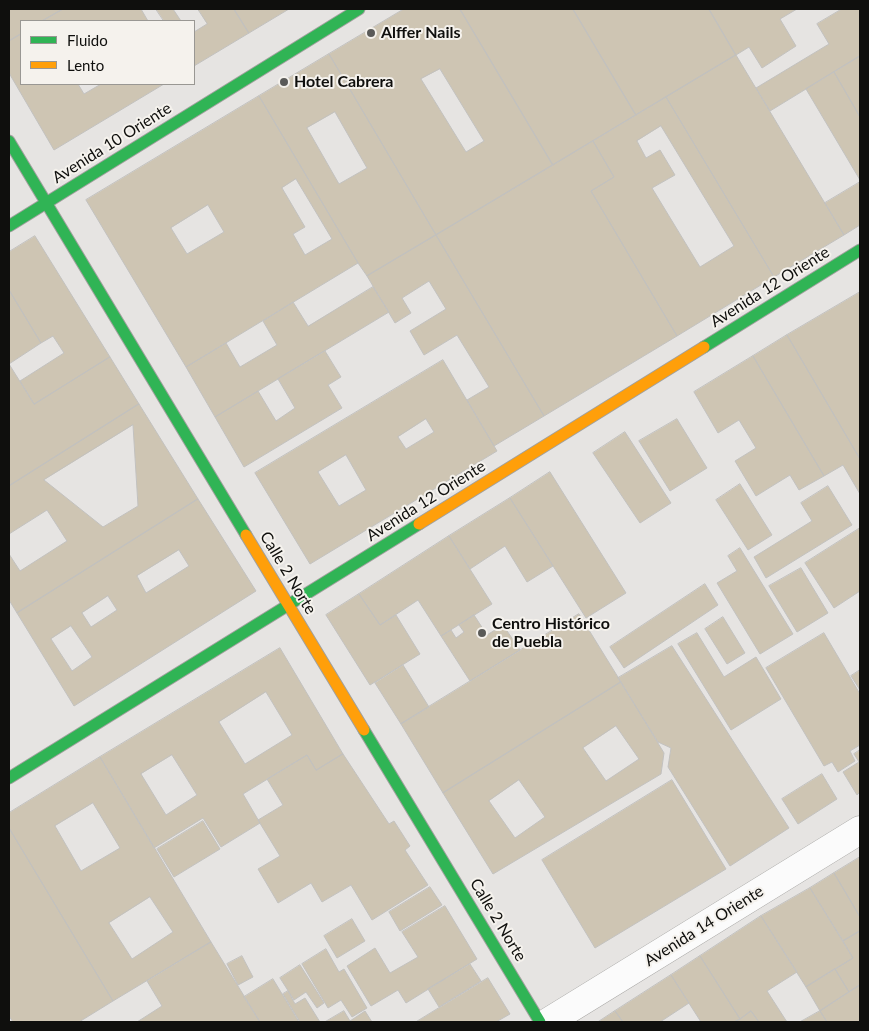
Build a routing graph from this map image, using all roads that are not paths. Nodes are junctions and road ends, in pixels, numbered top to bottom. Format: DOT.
graph roads {
  1 [pos="359,9"];
  2 [pos="9,141"];
  3 [pos="46,203"];
  4 [pos="9,226"];
  5 [pos="860,250"];
  6 [pos="289,605"];
  7 [pos="9,778"];
  8 [pos="860,830"];
  9 [pos="540,1022"];
  10 [pos="548,1022"];
  1 -- 3 [label="main road, Avenida 10 Oriente"];
  2 -- 3 [label="main road, Calle 2 Norte"];
  3 -- 4 [label="main road, Avenida 10 Oriente"];
  3 -- 6 [label="main road, Calle 2 Norte"];
  5 -- 6 [label="main road, Avenida 12 Oriente"];
  6 -- 7 [label="main road, Avenida 12 Oriente"];
  6 -- 9 [label="main road, Calle 2 Norte"];
  8 -- 10 [label="street, Avenida 14 Oriente"];
}
